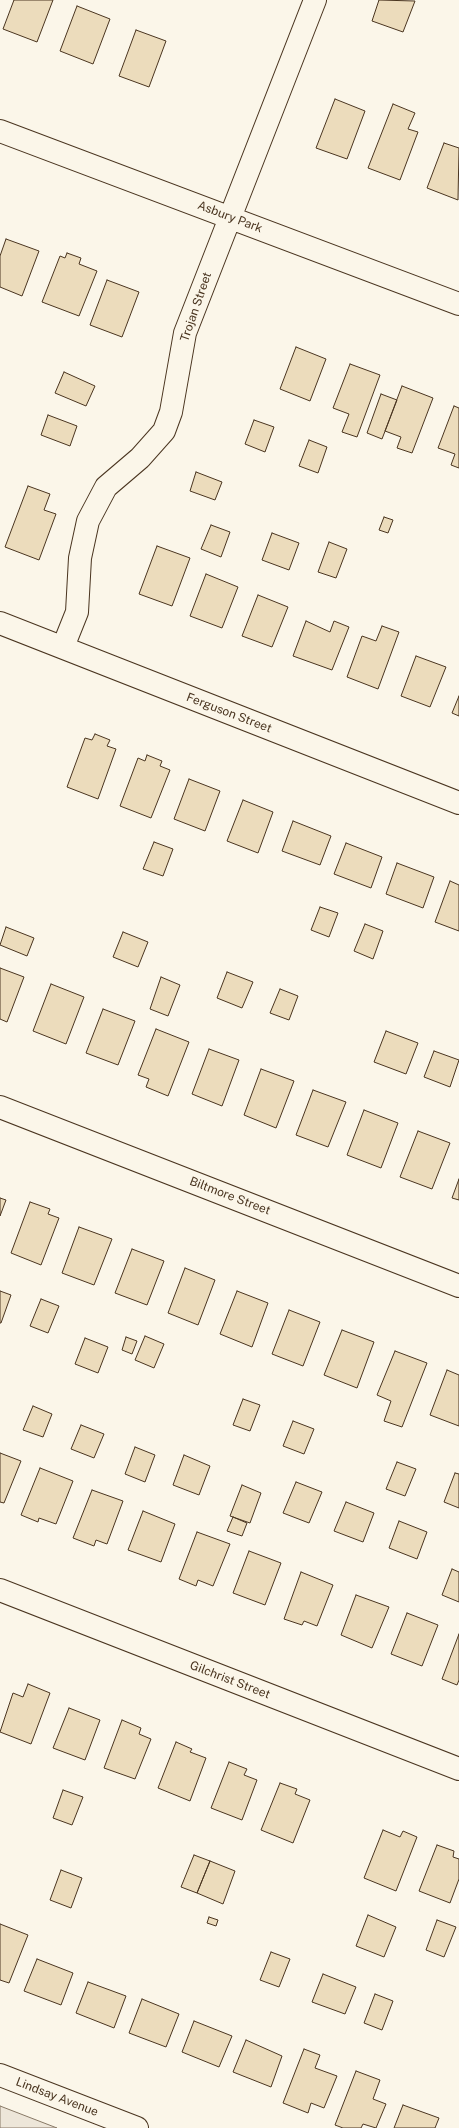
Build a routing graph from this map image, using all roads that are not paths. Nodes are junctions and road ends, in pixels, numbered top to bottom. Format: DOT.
graph roads {
  1 [pos="315,0"];
  2 [pos="0,131"];
  3 [pos="229,217"];
  4 [pos="459,304"];
  5 [pos="0,623"];
  6 [pos="63,647"];
  7 [pos="459,803"];
  8 [pos="0,1106"];
  9 [pos="459,1286"];
  10 [pos="0,1590"];
  11 [pos="459,1769"];
  12 [pos="0,2075"];
  13 [pos="137,2128"];
  1 -- 3 [label="street, Trojan Street"];
  2 -- 3 [label="street, Asbury Park"];
  3 -- 4 [label="street, Asbury Park"];
  3 -- 6 [label="street, Trojan Street"];
  5 -- 6 [label="street, Ferguson Street"];
  6 -- 7 [label="street, Ferguson Street"];
  8 -- 9 [label="street, Biltmore Street"];
  10 -- 11 [label="street, Gilchrist Street"];
  12 -- 13 [label="street, Lindsay Avenue"];
}
